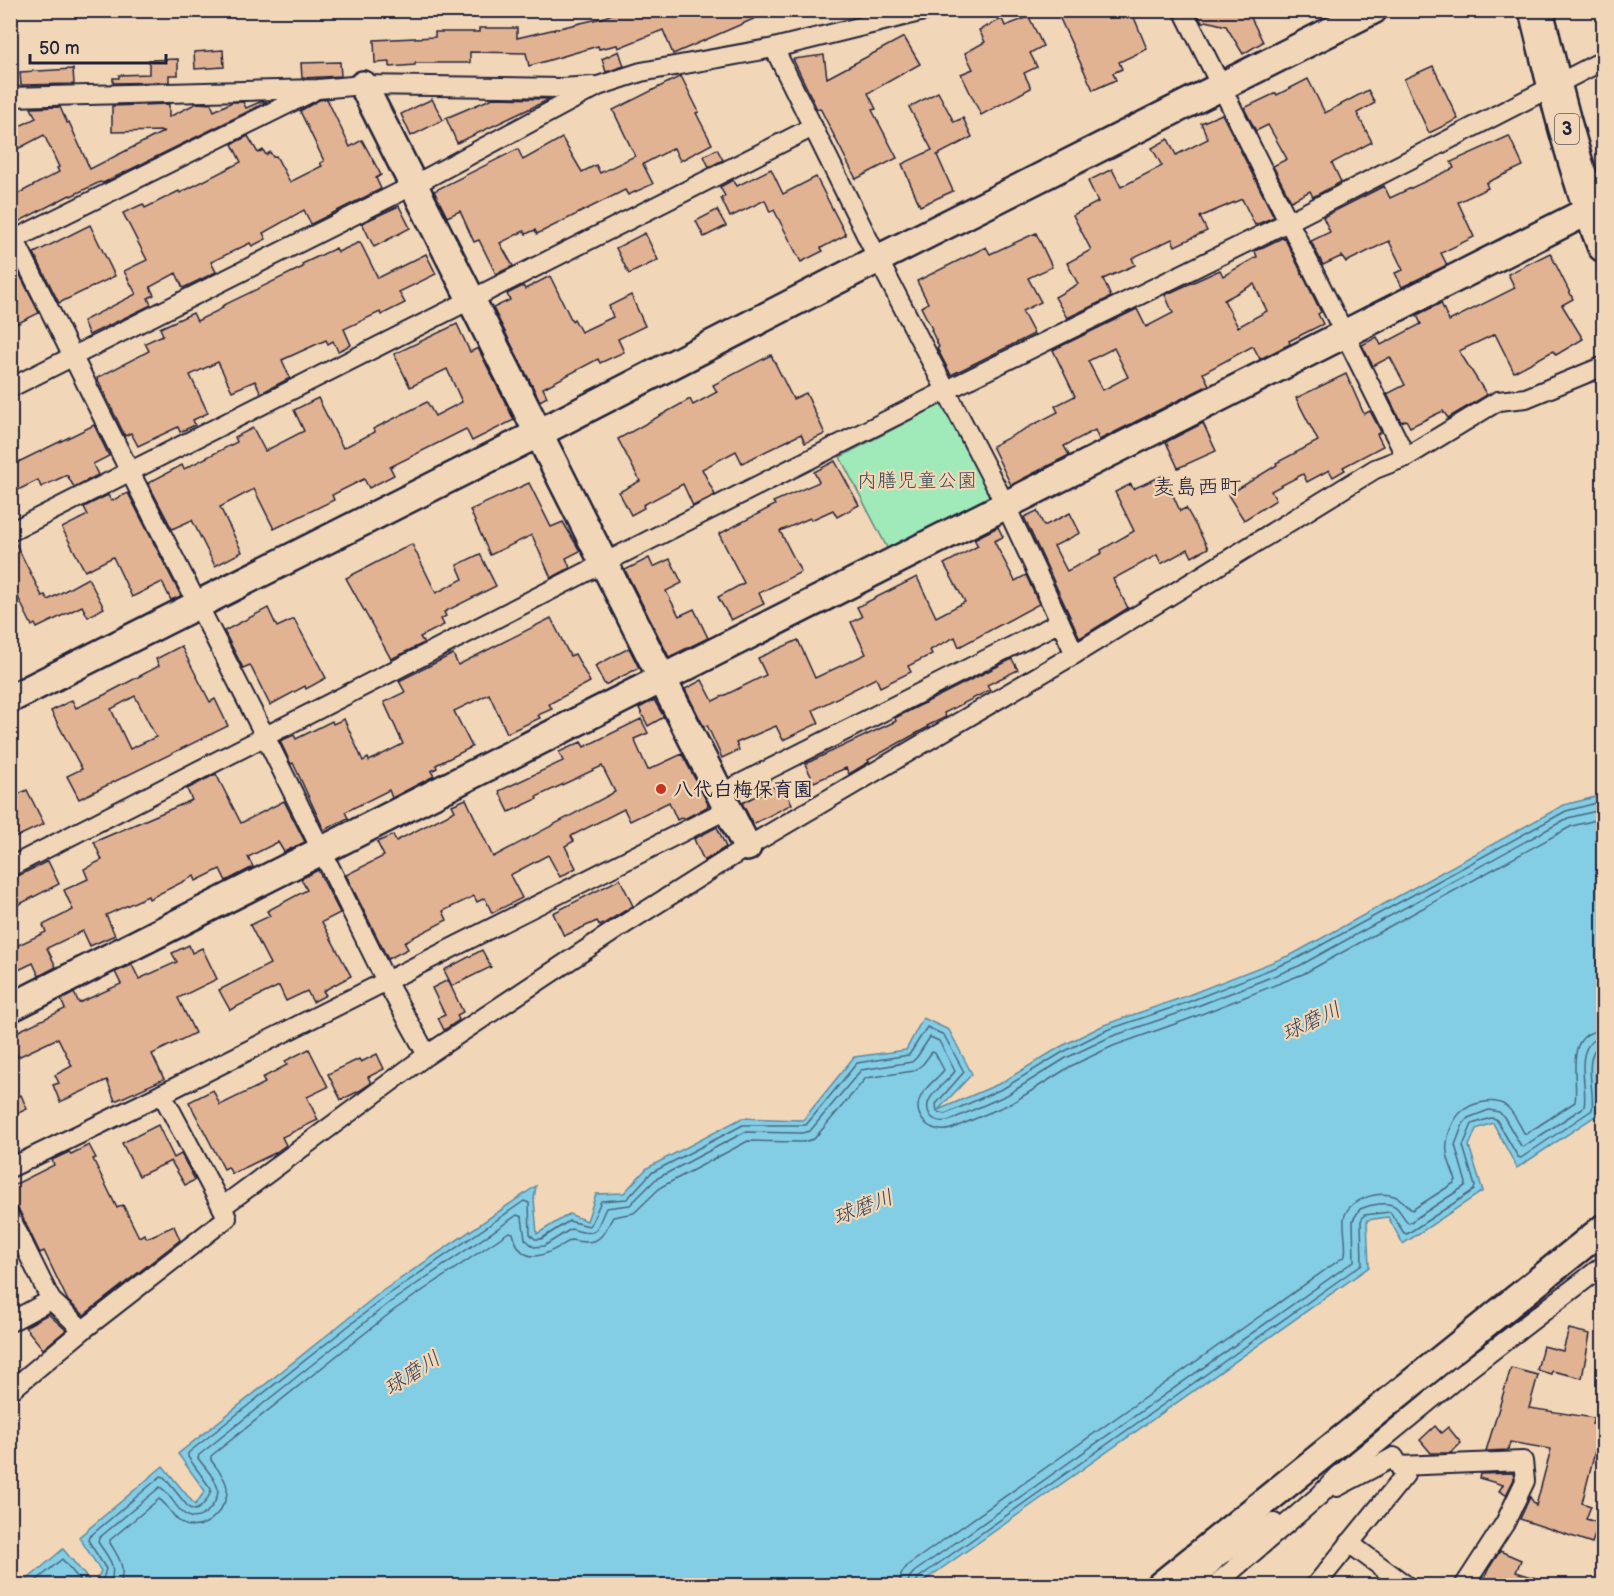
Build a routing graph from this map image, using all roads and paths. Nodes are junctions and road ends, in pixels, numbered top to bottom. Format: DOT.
graph roads {
  1 [pos="928,10"];
  2 [pos="1183,10"];
  3 [pos="1373,10"];
  4 [pos="1536,10"];
  5 [pos="774,48"];
  6 [pos="1604,60"];
  7 [pos="1554,84"];
  8 [pos="363,85"];
  9 [pos="598,86"];
  10 [pos="1221,87"];
  11 [pos="318,89"];
  12 [pos="10,97"];
  13 [pos="813,127"];
  14 [pos="414,184"];
  15 [pos="1597,206"];
  16 [pos="1288,222"];
  17 [pos="13,235"];
  18 [pos="1604,245"];
  19 [pos="878,259"];
  20 [pos="471,299"];
  21 [pos="1343,333"];
  22 [pos="73,356"];
  23 [pos="1604,366"];
  24 [pos="10,388"];
  25 [pos="947,390"];
  26 [pos="539,433"];
  27 [pos="1406,457"];
  28 [pos="130,472"];
  29 [pos="1005,504"];
  30 [pos="10,532"];
  31 [pos="604,563"];
  32 [pos="199,603"];
  33 [pos="1060,622"];
  34 [pos="1075,654"];
  35 [pos="662,678"];
  36 [pos="10,699"];
  37 [pos="265,736"];
  38 [pos="724,801"];
  39 [pos="747,847"];
  40 [pos="321,851"];
  41 [pos="10,867"];
  42 [pos="386,981"];
  43 [pos="10,1008"];
  44 [pos="427,1055"];
  45 [pos="162,1094"];
  46 [pos="10,1168"];
  47 [pos="222,1207"];
  48 [pos="10,1217"];
  49 [pos="1604,1228"];
  50 [pos="1604,1265"];
  51 [pos="1604,1279"];
  52 [pos="51,1300"];
  53 [pos="1556,1303"];
  54 [pos="10,1322"];
  55 [pos="83,1330"];
  56 [pos="1474,1332"];
  57 [pos="10,1391"];
  58 [pos="1399,1466"];
  59 [pos="1320,1495"];
  60 [pos="1349,1543"];
  61 [pos="1214,1550"];
  62 [pos="1161,1586"];
  63 [pos="1190,1586"];
  64 [pos="1214,1586"];
  65 [pos="1316,1586"];
  66 [pos="1407,1586"];
  67 [pos="1464,1586"];
  1 -- 5 [label="street"];
  2 -- 10 [label="street"];
  3 -- 10 [label="street"];
  4 -- 7 [label="highway, 3"];
  5 -- 9 [label="street"];
  5 -- 13 [label="street"];
  6 -- 7 [label="street"];
  7 -- 15 [label="highway, 3"];
  7 -- 16 [label="street"];
  8 -- 9 [label="street"];
  8 -- 11 [label="street"];
  8 -- 14 [label="street"];
  9 -- 14 [label="street"];
  10 -- 16 [label="street"];
  10 -- 19 [label="street"];
  11 -- 12 [label="street"];
  11 -- 17 [label="street"];
  13 -- 19 [label="street"];
  13 -- 20 [label="street"];
  14 -- 20 [label="street"];
  14 -- 22 [label="street"];
  15 -- 18 [label="highway, 3"];
  15 -- 21 [label="street"];
  16 -- 21 [label="street"];
  16 -- 25 [label="street"];
  17 -- 22 [label="street"];
  19 -- 25 [label="street"];
  19 -- 26 [label="street"];
  20 -- 26 [label="street"];
  20 -- 28 [label="street"];
  21 -- 27 [label="street"];
  21 -- 29 [label="street"];
  22 -- 24 [label="street"];
  22 -- 28 [label="street"];
  23 -- 27 [label="street"];
  25 -- 29 [label="street"];
  25 -- 31 [label="street"];
  26 -- 31 [label="street"];
  26 -- 32 [label="street"];
  27 -- 34 [label="street"];
  28 -- 30 [label="street"];
  28 -- 32 [label="street"];
  29 -- 33 [label="street"];
  29 -- 35 [label="street"];
  31 -- 35 [label="street"];
  31 -- 37 [label="street"];
  32 -- 36 [label="street"];
  32 -- 37 [label="street"];
  33 -- 34 [label="street"];
  33 -- 38 [label="street"];
  34 -- 39 [label="street"];
  35 -- 38 [label="street"];
  35 -- 40 [label="street"];
  37 -- 40 [label="street"];
  37 -- 41 [label="street"];
  38 -- 39 [label="street"];
  38 -- 42 [label="street"];
  39 -- 44 [label="street"];
  40 -- 42 [label="street"];
  40 -- 43 [label="street"];
  42 -- 44 [label="street"];
  42 -- 45 [label="street"];
  44 -- 47 [label="street"];
  45 -- 46 [label="street"];
  45 -- 47 [label="street"];
  47 -- 55 [label="street"];
  48 -- 52 [label="street"];
  49 -- 56 [label="street"];
  50 -- 53 [label="street"];
  51 -- 53 [label="street"];
  52 -- 54 [label="street"];
  52 -- 55 [label="street"];
  53 -- 56 [label="street"];
  53 -- 59 [label="street"];
  55 -- 57 [label="street"];
  56 -- 61 [label="street"];
  58 -- 59 [label="street"];
  58 -- 60 [label="street"];
  58 -- 67 [label="street"];
  59 -- 61 [label="street"];
  59 -- 64 [label="street"];
  60 -- 65 [label="street"];
  60 -- 66 [label="street"];
  61 -- 62 [label="street"];
  61 -- 63 [label="street"];
}
